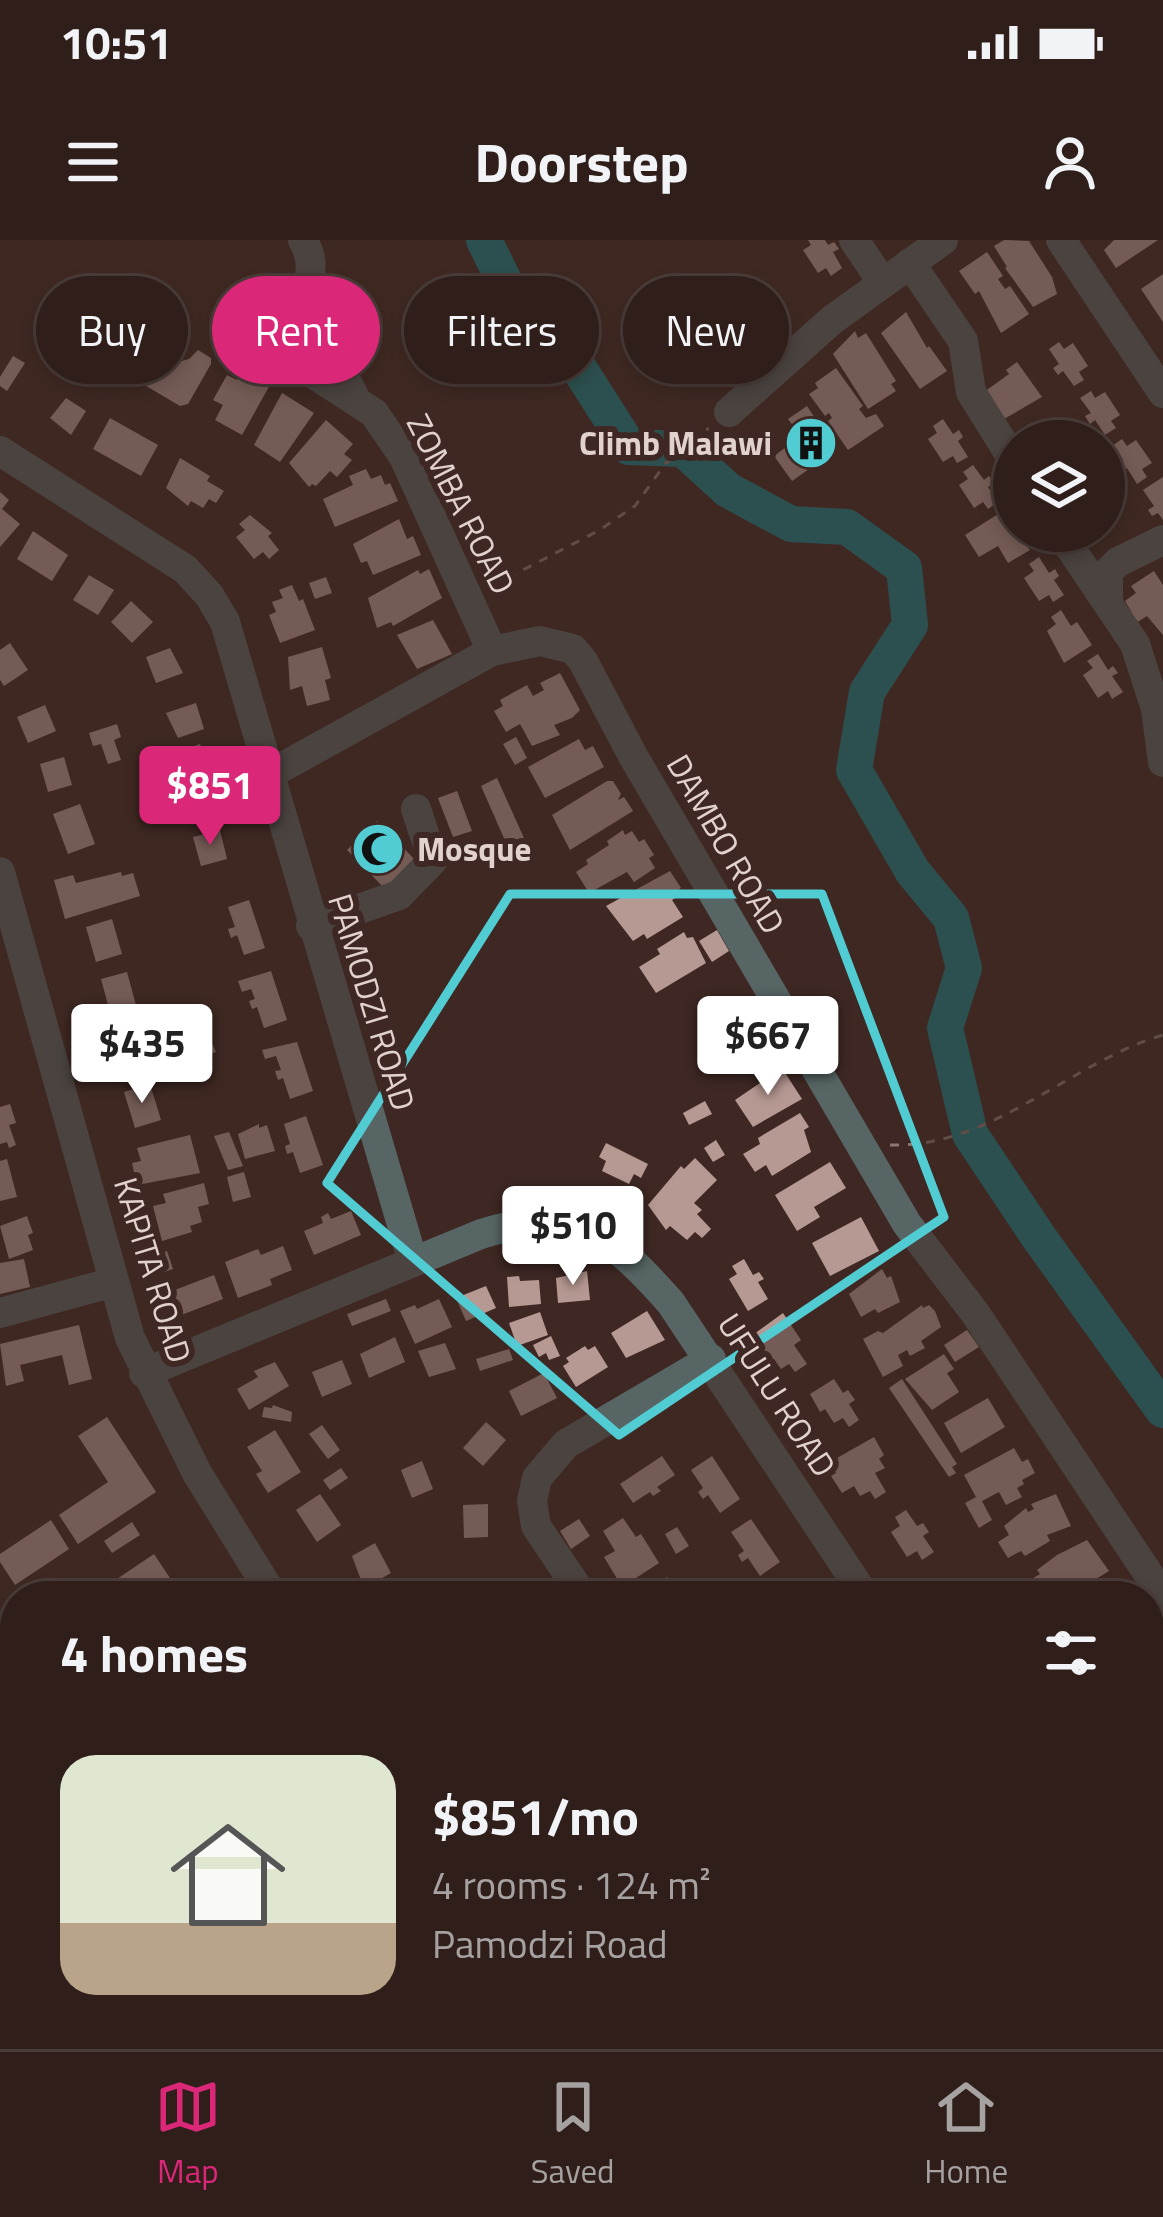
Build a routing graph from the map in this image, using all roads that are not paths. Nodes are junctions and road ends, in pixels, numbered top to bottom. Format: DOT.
graph roads {
  1 [pos="303,240"];
  2 [pos="854,240"];
  3 [pos="943,240"];
  4 [pos="1061,240"];
  5 [pos="910,262"];
  6 [pos="883,283"];
  7 [pos="333,384"];
  8 [pos="1163,393"];
  9 [pos="354,397"];
  10 [pos="729,412"];
  11 [pos="993,427"];
  12 [pos="0,452"];
  13 [pos="1163,540"];
  14 [pos="1073,552"];
  15 [pos="1108,602"];
  16 [pos="492,651"];
  17 [pos="1163,762"];
  18 [pos="270,774"];
  19 [pos="416,809"];
  20 [pos="0,872"];
  21 [pos="311,926"];
  22 [pos="413,1262"];
  23 [pos="114,1282"];
  24 [pos="0,1313"];
  25 [pos="711,1360"];
  26 [pos="144,1373"];
  27 [pos="264,1581"];
  28 [pos="573,1581"];
  29 [pos="855,1581"];
  30 [pos="1153,1581"];
  1 -- 9 [label="street, ZOMBA ROAD"];
  2 -- 6 [label="street"];
  3 -- 5 [label="street"];
  4 -- 8 [label="street"];
  5 -- 6 [label="street"];
  5 -- 11 [label="street"];
  6 -- 10 [label="street"];
  7 -- 9 [label="street, ZOMBA ROAD"];
  9 -- 16 [label="street, ZOMBA ROAD"];
  12 -- 18 [label="street, PAMODZI ROAD"];
  13 -- 15 [label="street"];
  14 -- 15 [label="street"];
  15 -- 17 [label="street"];
  16 -- 18 [label="street, DAMBO ROAD"];
  16 -- 30 [label="street, DAMBO ROAD"];
  18 -- 21 [label="street, PAMODZI ROAD"];
  19 -- 21 [label="street"];
  20 -- 23 [label="street, KAPITA ROAD"];
  21 -- 22 [label="street, PAMODZI ROAD"];
  22 -- 25 [label="street, UFULU ROAD"];
  22 -- 26 [label="street, UFULU ROAD"];
  23 -- 24 [label="street"];
  23 -- 26 [label="street, KAPITA ROAD"];
  25 -- 28 [label="street"];
  25 -- 29 [label="street, UFULU ROAD"];
  26 -- 27 [label="street, KAPITA ROAD"];
}
